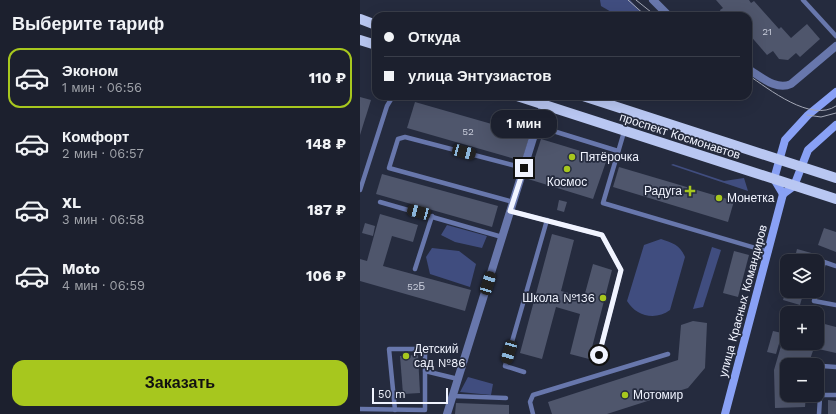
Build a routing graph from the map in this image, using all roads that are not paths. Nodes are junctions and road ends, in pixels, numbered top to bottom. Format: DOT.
graph roads {
  1 [pos="653,0"];
  2 [pos="803,0"];
  3 [pos="665,12"];
  4 [pos="360,19"];
  5 [pos="372,24"];
  6 [pos="836,36"];
  7 [pos="360,40"];
  8 [pos="372,44"];
  9 [pos="836,46"];
  10 [pos="752,71"];
  11 [pos="836,92"];
  12 [pos="391,100"];
  13 [pos="527,100"];
  14 [pos="596,100"];
  15 [pos="543,106"];
  16 [pos="836,125"];
  17 [pos="537,126"];
  18 [pos="624,132"];
  19 [pos="618,151"];
  20 [pos="779,158"];
  21 [pos="800,166"];
  22 [pos="524,168"];
  23 [pos="836,178"];
  24 [pos="774,179"];
  25 [pos="794,186"];
  26 [pos="360,190"];
  27 [pos="783,194"];
  28 [pos="836,199"];
  29 [pos="380,202"];
  30 [pos="513,202"];
  31 [pos="510,211"];
  32 [pos="432,216"];
  33 [pos="546,220"];
  34 [pos="502,237"];
  35 [pos="769,252"];
  36 [pos="824,262"];
  37 [pos="836,266"];
  38 [pos="415,269"];
  39 [pos="815,298"];
  40 [pos="836,306"];
  41 [pos="668,354"];
  42 [pos="599,355"];
  43 [pos="824,366"];
  44 [pos="836,366"];
  45 [pos="425,371"];
  46 [pos="524,372"];
  47 [pos="458,379"];
  48 [pos="824,395"];
  49 [pos="453,396"];
  50 [pos="836,396"];
  51 [pos="506,398"];
  52 [pos="820,402"];
  53 [pos="360,409"];
  54 [pos="395,410"];
  55 [pos="447,414"];
  56 [pos="533,414"];
  57 [pos="724,414"];
  58 [pos="819,414"];
  1 -- 3 [label="street"];
  2 -- 6 [label="lane"];
  4 -- 5 [label="main road"];
  7 -- 8 [label="main road"];
  9 -- 10 [label="street"];
  11 -- 20 [label="street"];
  12 -- 26 [label="lane"];
  13 -- 15 [label="main road, проспект Космонавтов"];
  14 -- 20 [label="main road, проспект Космонавтов"];
  15 -- 17 [label="street"];
  15 -- 18 [label="main road, проспект Космонавтов"];
  16 -- 21 [label="street"];
  17 -- 19 [label="lane"];
  17 -- 22 [label="street"];
  18 -- 19 [label="lane"];
  18 -- 24 [label="main road, проспект Космонавтов"];
  19 -- 35 [label="lane"];
  20 -- 21 [label="main road, проспект Космонавтов"];
  20 -- 24 [label="street"];
  21 -- 23 [label="main road, проспект Космонавтов"];
  21 -- 25 [label="street"];
  22 -- 30 [label="street"];
  22 -- 30 [label="lane"];
  24 -- 25 [label="main road, проспект Космонавтов"];
  24 -- 27 [label="street"];
  25 -- 27 [label="street"];
  25 -- 28 [label="main road, проспект Космонавтов"];
  27 -- 35 [label="street, улица Красных Командиров"];
  29 -- 32 [label="lane"];
  30 -- 31 [label="street"];
  31 -- 33 [label="lane"];
  31 -- 34 [label="street"];
  32 -- 34 [label="lane"];
  32 -- 38 [label="lane"];
  33 -- 42 [label="lane"];
  33 -- 46 [label="lane"];
  34 -- 47 [label="street"];
  35 -- 57 [label="street, улица Красных Командиров"];
  36 -- 37 [label="lane"];
  39 -- 40 [label="lane"];
  41 -- 56 [label="lane"];
  43 -- 44 [label="lane"];
  45 -- 47 [label="lane"];
  45 -- 54 [label="lane"];
  45 -- 54 [label="lane"];
  47 -- 49 [label="street"];
  48 -- 50 [label="lane"];
  49 -- 51 [label="lane"];
  49 -- 55 [label="street"];
  52 -- 58 [label="lane"];
  53 -- 54 [label="lane"];
}
